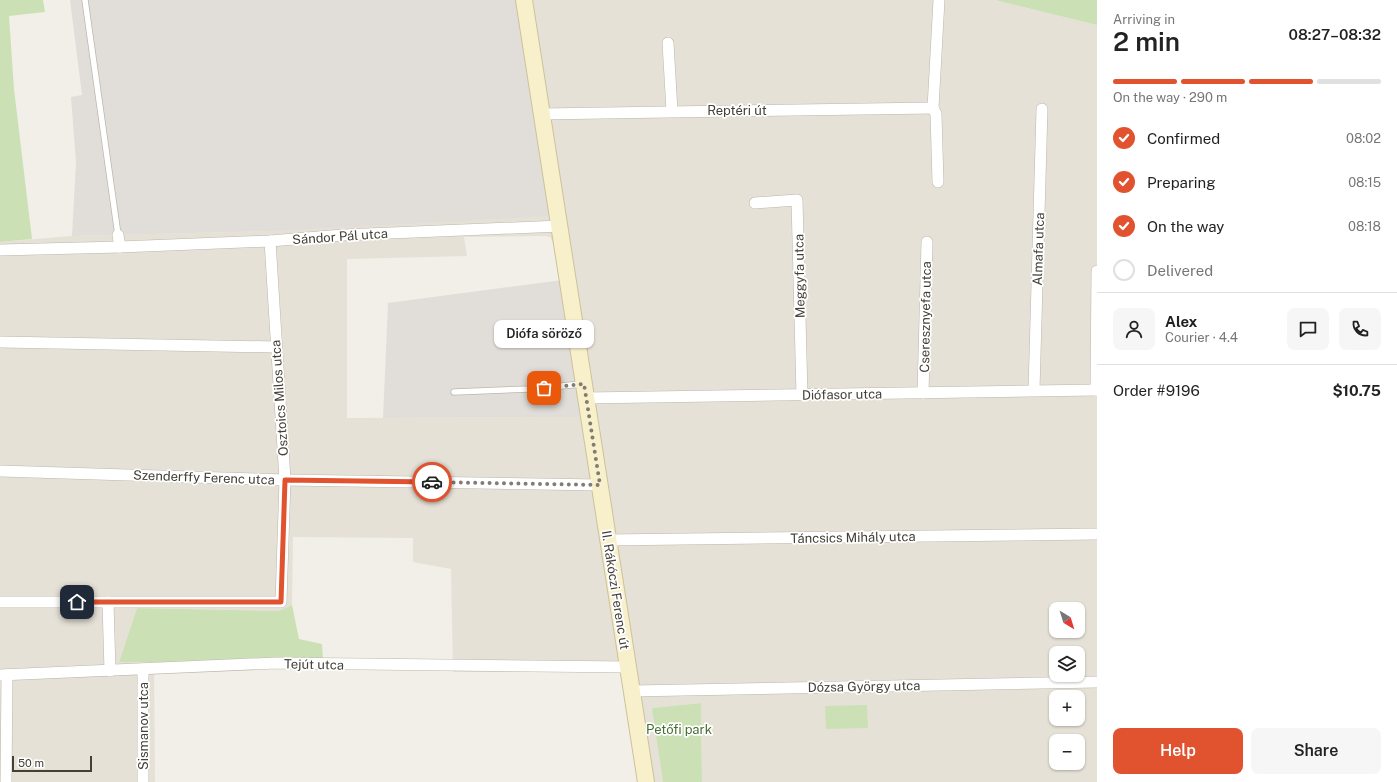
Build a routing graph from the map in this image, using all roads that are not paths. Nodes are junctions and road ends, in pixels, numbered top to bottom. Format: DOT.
graph roads {
  1 [pos="85,0"];
  2 [pos="524,0"];
  3 [pos="939,0"];
  4 [pos="668,44"];
  5 [pos="932,108"];
  6 [pos="1042,109"];
  7 [pos="672,111"];
  8 [pos="542,114"];
  9 [pos="938,182"];
  10 [pos="755,203"];
  11 [pos="560,226"];
  12 [pos="118,235"];
  13 [pos="270,241"];
  14 [pos="927,242"];
  15 [pos="120,247"];
  16 [pos="0,250"];
  17 [pos="1097,271"];
  18 [pos="0,342"];
  19 [pos="276,347"];
  20 [pos="1034,390"];
  21 [pos="1097,390"];
  22 [pos="585,391"];
  23 [pos="454,392"];
  24 [pos="923,393"];
  25 [pos="802,395"];
  26 [pos="0,471"];
  27 [pos="285,480"];
  28 [pos="600,485"];
  29 [pos="1097,534"];
  30 [pos="608,540"];
  31 [pos="0,602"];
  32 [pos="108,602"];
  33 [pos="628,667"];
  34 [pos="143,669"];
  35 [pos="110,670"];
  36 [pos="4,675"];
  37 [pos="1097,682"];
  38 [pos="632,691"];
  39 [pos="6,782"];
  40 [pos="143,782"];
  41 [pos="646,782"];
  1 -- 12 [label="lane"];
  2 -- 8 [label="main road"];
  3 -- 5 [label="street"];
  4 -- 7 [label="street"];
  5 -- 7 [label="street, Reptéri út"];
  5 -- 9 [label="street"];
  6 -- 20 [label="street, Almafa utca"];
  7 -- 8 [label="street, Reptéri út"];
  8 -- 11 [label="main road"];
  10 -- 25 [label="street, Meggyfa utca"];
  11 -- 13 [label="street, Sándor Pál utca"];
  11 -- 22 [label="main road"];
  12 -- 15 [label="street"];
  13 -- 15 [label="street, Sándor Pál utca"];
  13 -- 19 [label="street, Osztoics Milos utca"];
  14 -- 24 [label="street, Cseresznyefa utca"];
  15 -- 16 [label="street, Sándor Pál utca"];
  17 -- 21 [label="street"];
  18 -- 19 [label="street"];
  19 -- 27 [label="street, Osztoics Milos utca"];
  20 -- 21 [label="street, Diófasor utca"];
  20 -- 24 [label="street, Diófasor utca"];
  22 -- 23 [label="lane"];
  22 -- 25 [label="street, Diófasor utca"];
  22 -- 28 [label="main road, II. Rákóczi Ferenc út"];
  24 -- 25 [label="street, Diófasor utca"];
  26 -- 27 [label="street, Szenderffy Ferenc utca"];
  27 -- 28 [label="street, Szenderffy Ferenc utca"];
  27 -- 32 [label="street, Osztoics Milos utca"];
  28 -- 30 [label="main road, II. Rákóczi Ferenc út"];
  29 -- 30 [label="street, Táncsics Mihály utca"];
  30 -- 33 [label="main road, II. Rákóczi Ferenc út"];
  31 -- 32 [label="street"];
  32 -- 35 [label="street"];
  33 -- 34 [label="street, Tejút utca"];
  33 -- 38 [label="main road, II. Rákóczi Ferenc út"];
  34 -- 35 [label="street, Tejút utca"];
  34 -- 40 [label="street, Sismanov utca"];
  35 -- 36 [label="street, Tejút utca"];
  36 -- 39 [label="street"];
  37 -- 38 [label="street, Dózsa György utca"];
  38 -- 41 [label="main road, II. Rákóczi Ferenc út"];
}
